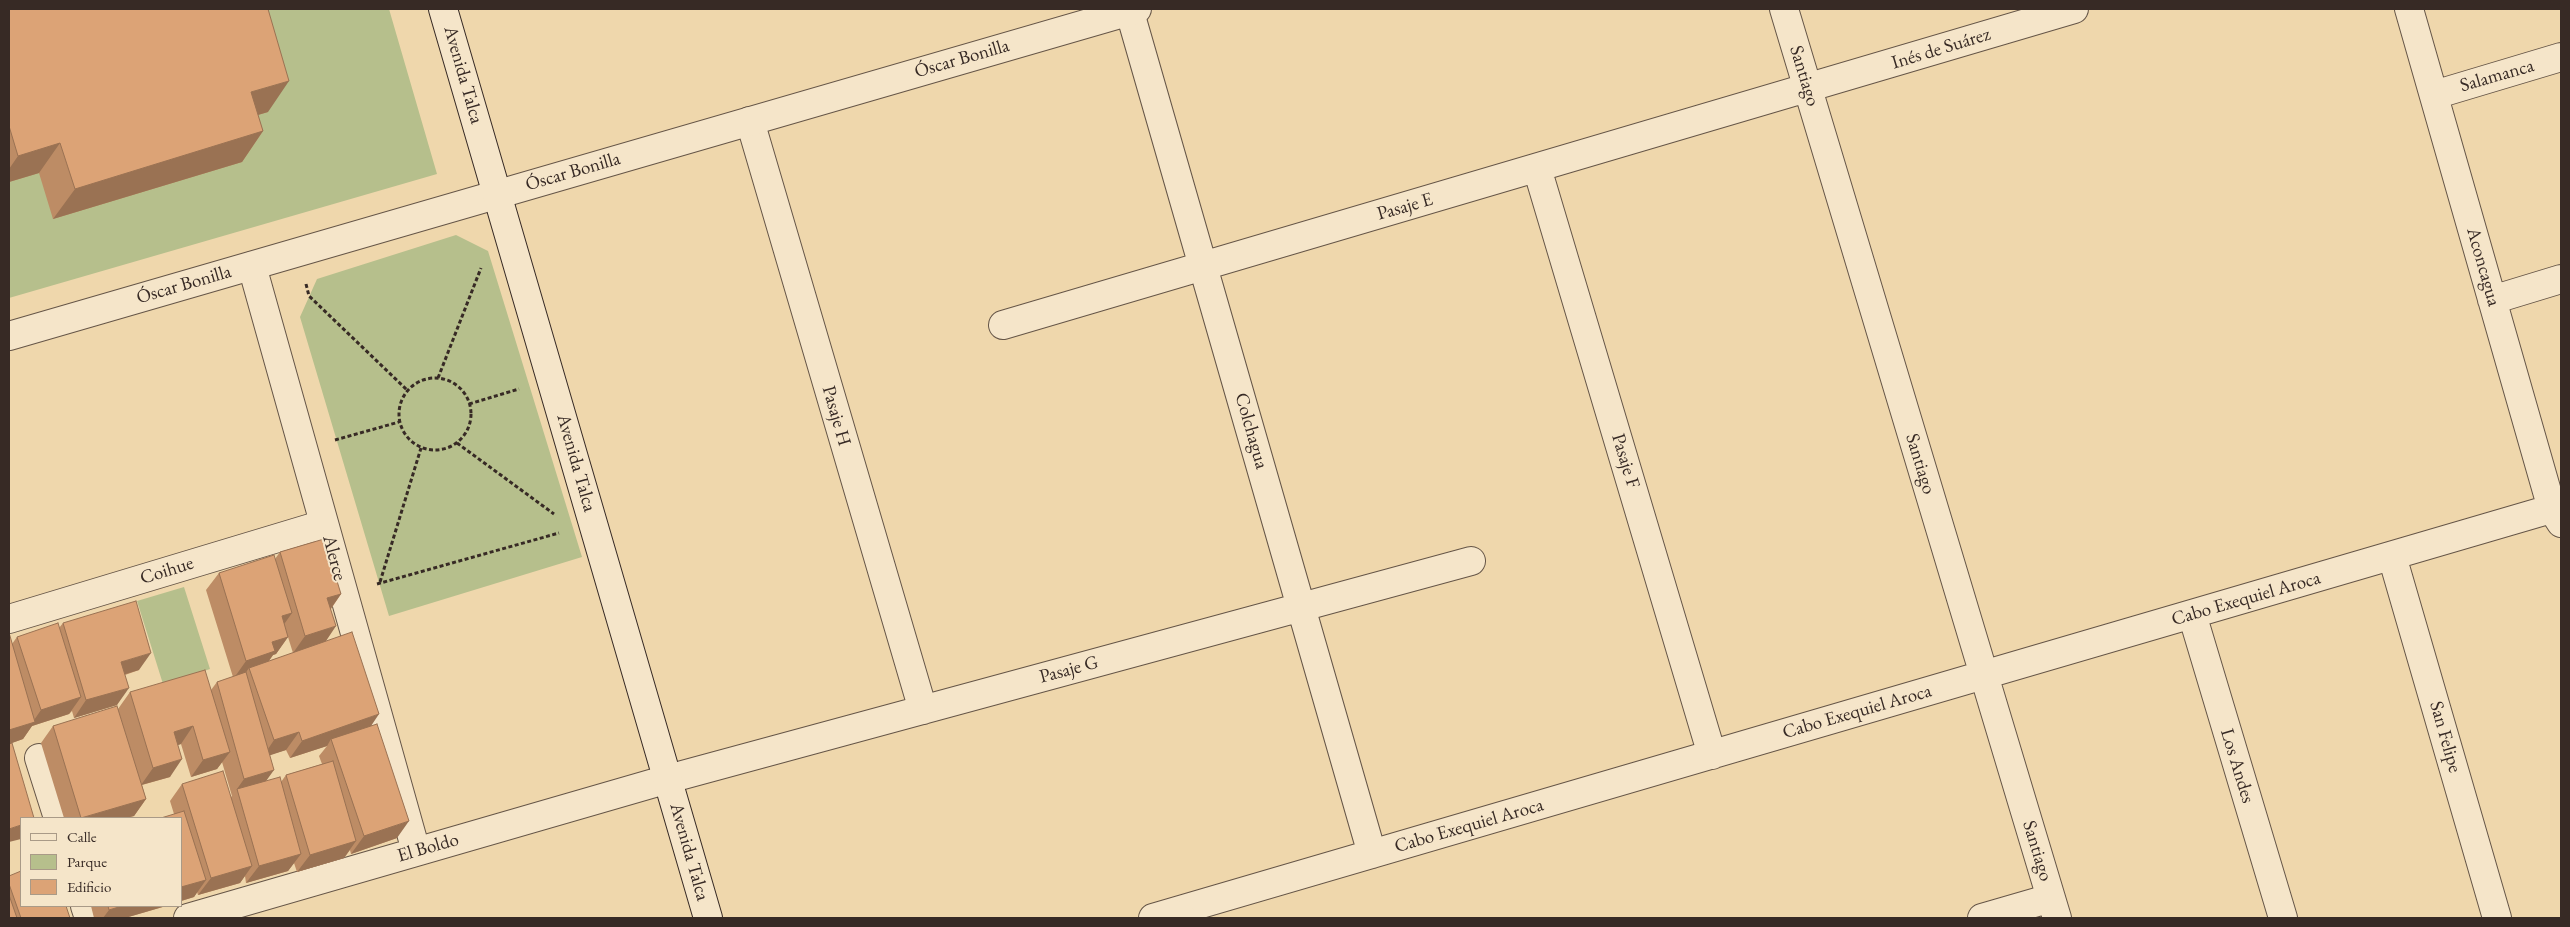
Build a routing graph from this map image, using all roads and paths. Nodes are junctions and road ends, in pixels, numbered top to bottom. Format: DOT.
graph roads {
  1 [pos="443,9"];
  2 [pos="1132,9"];
  3 [pos="1784,9"];
  4 [pos="2074,9"];
  5 [pos="2409,9"];
  6 [pos="2561,57"];
  7 [pos="1807,89"];
  8 [pos="2434,95"];
  9 [pos="750,121"];
  10 [pos="1538,168"];
  11 [pos="498,194"];
  12 [pos="509,235"];
  13 [pos="297,252"];
  14 [pos="252,266"];
  15 [pos="1204,266"];
  16 [pos="2561,279"];
  17 [pos="2492,300"];
  18 [pos="1003,325"];
  19 [pos="9,336"];
  20 [pos="438,378"];
  21 [pos="551,380"];
  22 [pos="407,390"];
  23 [pos="469,404"];
  24 [pos="399,422"];
  25 [pos="457,443"];
  26 [pos="421,448"];
  27 [pos="304,450"];
  28 [pos="2558,513"];
  29 [pos="559,518"];
  30 [pos="324,524"];
  31 [pos="565,532"];
  32 [pos="2392,556"];
  33 [pos="1470,561"];
  34 [pos="1301,607"];
  35 [pos="2192,614"];
  36 [pos="9,619"];
  37 [pos="1984,675"];
  38 [pos="923,710"];
  39 [pos="1712,755"];
  40 [pos="39,758"];
  41 [pos="668,779"];
  42 [pos="58,817"];
  43 [pos="416,851"];
  44 [pos="1372,854"];
  45 [pos="2054,908"];
  46 [pos="1169,916"];
  47 [pos="188,918"];
  48 [pos="708,918"];
  49 [pos="1982,918"];
  50 [pos="2283,918"];
  51 [pos="2497,918"];
  1 -- 11 [label="street, Avenida Talca"];
  2 -- 9 [label="street, Óscar Bonilla"];
  2 -- 15 [label="street, Colchagua"];
  3 -- 7 [label="street, Santiago"];
  4 -- 7 [label="street, Inés de Suárez"];
  5 -- 8 [label="street, Aconcagua"];
  6 -- 8 [label="street, Salamanca"];
  7 -- 10 [label="street, Pasaje E"];
  7 -- 37 [label="street, Santiago"];
  8 -- 17 [label="street, Aconcagua"];
  9 -- 11 [label="street, Óscar Bonilla"];
  9 -- 38 [label="street, Pasaje H"];
  10 -- 15 [label="street, Pasaje E"];
  10 -- 39 [label="street, Pasaje F"];
  11 -- 12 [label="street, Avenida Talca"];
  11 -- 13 [label="street, Óscar Bonilla"];
  12 -- 20 [label="path"];
  12 -- 21 [label="street, Avenida Talca"];
  13 -- 14 [label="street, Óscar Bonilla"];
  13 -- 22 [label="path"];
  14 -- 19 [label="street, Óscar Bonilla"];
  14 -- 27 [label="street, Alerce"];
  15 -- 18 [label="street, Pasaje E"];
  15 -- 34 [label="street, Colchagua"];
  16 -- 17 [label="street"];
  17 -- 28 [label="street, Aconcagua"];
  20 -- 22 [label="path"];
  20 -- 23 [label="path"];
  21 -- 23 [label="path"];
  21 -- 41 [label="street, Avenida Talca"];
  22 -- 24 [label="path"];
  23 -- 25 [label="path"];
  24 -- 26 [label="path"];
  24 -- 27 [label="path"];
  25 -- 26 [label="path"];
  25 -- 29 [label="path"];
  26 -- 31 [label="path"];
  27 -- 30 [label="street, Alerce"];
  28 -- 32 [label="street, Cabo Exequiel Aroca"];
  30 -- 36 [label="street, Coihue"];
  30 -- 43 [label="street, Alerce"];
  32 -- 35 [label="street, Cabo Exequiel Aroca"];
  32 -- 51 [label="street, San Felipe"];
  33 -- 34 [label="street, Pasaje G"];
  34 -- 38 [label="street, Pasaje G"];
  34 -- 44 [label="street, Colchagua"];
  35 -- 37 [label="street, Cabo Exequiel Aroca"];
  35 -- 50 [label="street, Los Andes"];
  37 -- 39 [label="street, Cabo Exequiel Aroca"];
  37 -- 45 [label="street, Santiago"];
  38 -- 41 [label="street, Pasaje G"];
  39 -- 44 [label="street, Cabo Exequiel Aroca"];
  40 -- 42 [label="street"];
  41 -- 43 [label="street, El Boldo"];
  41 -- 48 [label="street, Avenida Talca"];
  43 -- 47 [label="street, El Boldo"];
  44 -- 46 [label="street, Cabo Exequiel Aroca"];
  45 -- 49 [label="street"];
}
